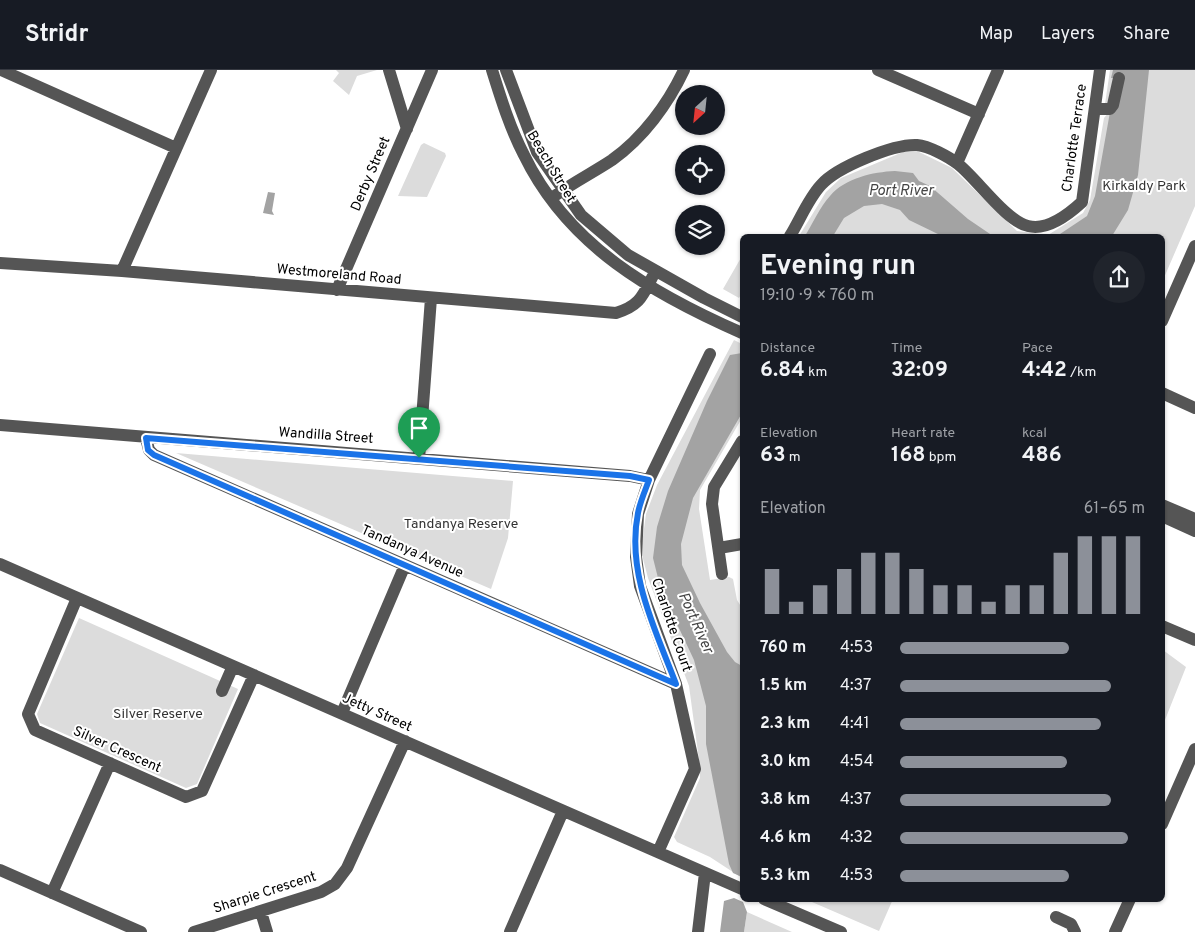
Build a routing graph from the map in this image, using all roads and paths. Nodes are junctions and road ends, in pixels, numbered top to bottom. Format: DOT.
graph roads {
  1 [pos="1,70"];
  2 [pos="211,70"];
  3 [pos="389,70"];
  4 [pos="432,70"];
  5 [pos="492,70"];
  6 [pos="506,70"];
  7 [pos="684,70"];
  8 [pos="878,70"];
  9 [pos="998,70"];
  10 [pos="1100,70"];
  11 [pos="1119,78"];
  12 [pos="1095,109"];
  13 [pos="979,114"];
  14 [pos="407,129"];
  15 [pos="176,148"];
  16 [pos="957,163"];
  17 [pos="563,190"];
  18 [pos="550,199"];
  19 [pos="791,234"];
  20 [pos="1195,246"];
  21 [pos="0,264"];
  22 [pos="122,271"];
  23 [pos="655,272"];
  24 [pos="648,284"];
  25 [pos="338,290"];
  26 [pos="431,298"];
  27 [pos="1165,314"];
  28 [pos="740,315"];
  29 [pos="738,331"];
  30 [pos="710,354"];
  31 [pos="1165,395"];
  32 [pos="1195,408"];
  33 [pos="0,425"];
  34 [pos="146,438"];
  35 [pos="740,444"];
  36 [pos="419,458"];
  37 [pos="649,480"];
  38 [pos="1165,506"];
  39 [pos="1165,517"];
  40 [pos="1195,519"];
  41 [pos="1195,531"];
  42 [pos="740,544"];
  43 [pos="719,548"];
  44 [pos="0,564"];
  45 [pos="405,565"];
  46 [pos="722,574"];
  47 [pos="77,598"];
  48 [pos="1165,627"];
  49 [pos="1195,640"];
  50 [pos="233,666"];
  51 [pos="254,675"];
  52 [pos="676,684"];
  53 [pos="222,691"];
  54 [pos="342,713"];
  55 [pos="404,741"];
  56 [pos="1195,749"];
  57 [pos="110,763"];
  58 [pos="563,811"];
  59 [pos="1165,817"];
  60 [pos="658,852"];
  61 [pos="0,870"];
  62 [pos="705,873"];
  63 [pos="740,888"];
  64 [pos="52,893"];
  65 [pos="771,902"];
  66 [pos="1129,902"];
  67 [pos="261,912"];
  68 [pos="1056,917"];
  69 [pos="141,932"];
  70 [pos="194,932"];
  71 [pos="267,932"];
  72 [pos="510,932"];
  73 [pos="698,932"];
  74 [pos="841,932"];
  75 [pos="1075,932"];
  76 [pos="1115,932"];
  1 -- 15 [label="street"];
  2 -- 15 [label="street"];
  3 -- 14 [label="street"];
  4 -- 14 [label="street, Derby Street"];
  5 -- 18 [label="street, Beach Street"];
  6 -- 17 [label="street, Beach Street"];
  7 -- 17 [label="street"];
  8 -- 13 [label="street"];
  9 -- 13 [label="street"];
  10 -- 12 [label="street, Charlotte Terrace"];
  11 -- 12 [label="street"];
  12 -- 16 [label="street, Charlotte Terrace"];
  13 -- 16 [label="street"];
  14 -- 25 [label="street, Derby Street"];
  15 -- 22 [label="street"];
  16 -- 19 [label="street, Charlotte Terrace"];
  17 -- 18 [label="street"];
  17 -- 23 [label="street, Beach Street"];
  18 -- 24 [label="street, Beach Street"];
  20 -- 27 [label="street"];
  21 -- 22 [label="street, Westmoreland Road"];
  22 -- 25 [label="street, Westmoreland Road"];
  23 -- 24 [label="street, Westmoreland Road"];
  23 -- 28 [label="street, Beach Street"];
  24 -- 26 [label="street, Westmoreland Road"];
  24 -- 29 [label="street, Beach Street"];
  25 -- 26 [label="street, Westmoreland Road"];
  26 -- 36 [label="street"];
  30 -- 37 [label="street, Charlotte Court"];
  31 -- 32 [label="street"];
  33 -- 34 [label="street, Wandilla Street"];
  34 -- 36 [label="street, Wandilla Street"];
  34 -- 45 [label="street, Tandanya Avenue"];
  35 -- 43 [label="street"];
  36 -- 37 [label="street, Wandilla Street"];
  37 -- 52 [label="street, Charlotte Court"];
  38 -- 40 [label="street"];
  39 -- 41 [label="street"];
  42 -- 43 [label="street"];
  43 -- 46 [label="street"];
  44 -- 47 [label="street, Jetty Street"];
  45 -- 52 [label="street, Tandanya Avenue"];
  45 -- 54 [label="street"];
  47 -- 50 [label="street, Jetty Street"];
  47 -- 57 [label="street, Silver Crescent"];
  48 -- 49 [label="street"];
  50 -- 51 [label="street, Jetty Street"];
  50 -- 53 [label="street"];
  51 -- 54 [label="street, Jetty Street"];
  51 -- 57 [label="street, Silver Crescent"];
  52 -- 60 [label="street, Charlotte Court"];
  54 -- 55 [label="street, Jetty Street"];
  55 -- 58 [label="street, Jetty Street"];
  55 -- 67 [label="street, Sharpie Crescent"];
  56 -- 59 [label="street"];
  57 -- 64 [label="street"];
  58 -- 60 [label="street, Jetty Street"];
  58 -- 72 [label="street"];
  60 -- 62 [label="street, Jetty Street"];
  61 -- 64 [label="street"];
  62 -- 63 [label="street, Jetty Street"];
  62 -- 73 [label="street"];
  64 -- 69 [label="street"];
  65 -- 74 [label="street"];
  66 -- 76 [label="street"];
  67 -- 70 [label="street, Sharpie Crescent"];
  67 -- 71 [label="street"];
  68 -- 75 [label="street"];
}
